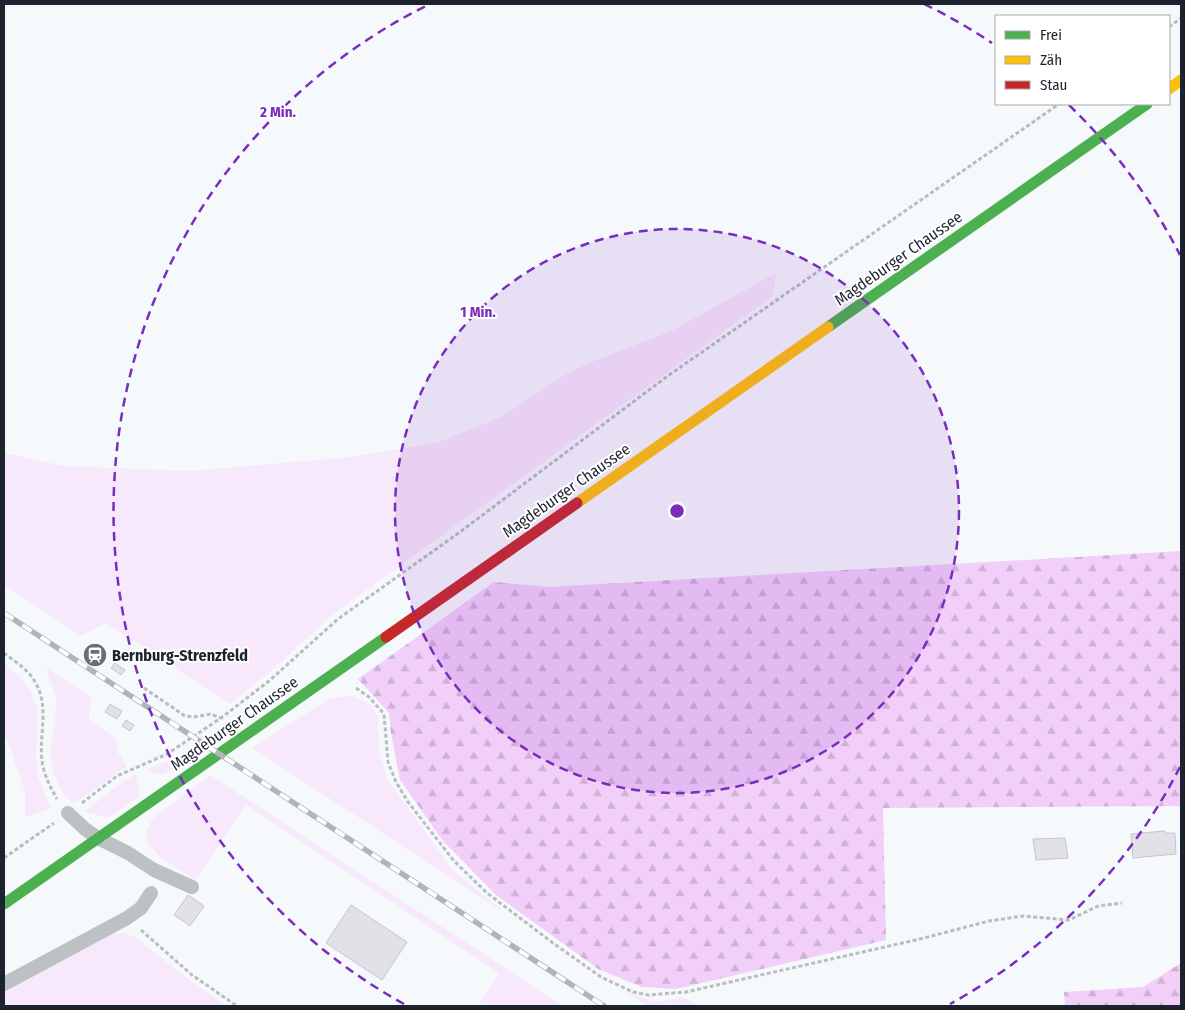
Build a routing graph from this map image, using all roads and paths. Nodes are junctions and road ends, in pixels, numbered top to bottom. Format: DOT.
graph roads {
  1 [pos="1181,18"];
  2 [pos="1170,26"];
  3 [pos="1181,80"];
  4 [pos="1170,88"];
  5 [pos="1058,105"];
  6 [pos="1146,105"];
  7 [pos="4,653"];
  8 [pos="339,669"];
  9 [pos="144,688"];
  10 [pos="221,718"];
  11 [pos="68,813"];
  12 [pos="98,838"];
  13 [pos="4,858"];
  14 [pos="192,887"];
  15 [pos="151,893"];
  16 [pos="1122,903"];
  17 [pos="4,904"];
  18 [pos="127,918"];
  19 [pos="4,984"];
  20 [pos="237,1006"];
  1 -- 2 [label="path"];
  3 -- 4 [label="main road"];
  5 -- 10 [label="path"];
  6 -- 8 [label="main road, Magdeburger Chaussee"];
  7 -- 11 [label="path"];
  8 -- 12 [label="main road, Magdeburger Chaussee"];
  8 -- 16 [label="path"];
  9 -- 10 [label="path"];
  10 -- 11 [label="path"];
  11 -- 12 [label="lane"];
  11 -- 13 [label="path"];
  12 -- 14 [label="lane"];
  12 -- 17 [label="main road, Magdeburger Chaussee"];
  15 -- 18 [label="lane"];
  18 -- 19 [label="lane"];
  18 -- 20 [label="path"];
}
